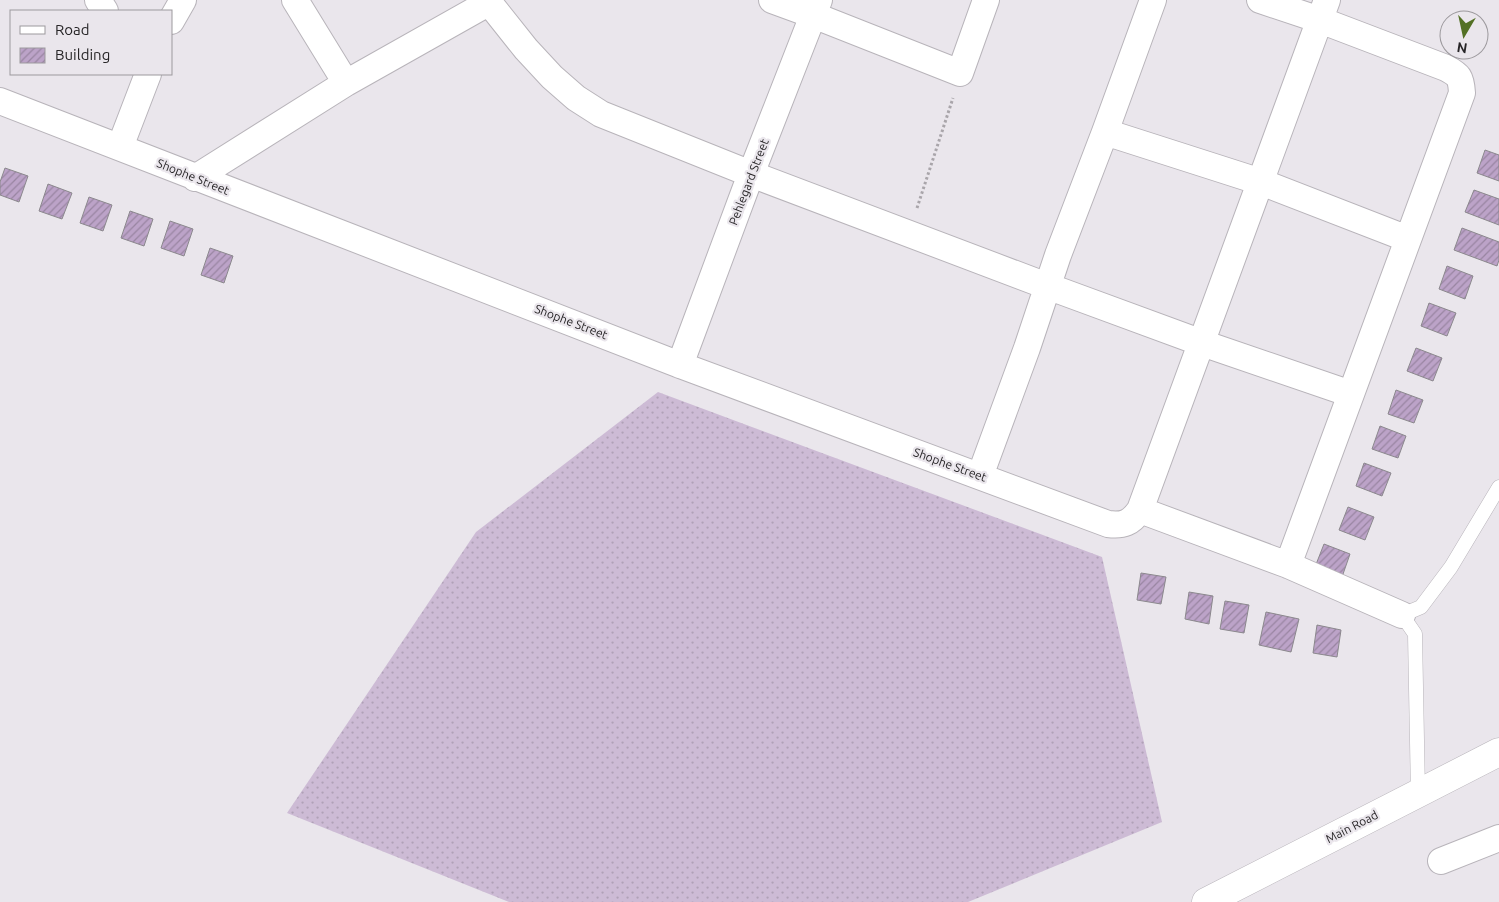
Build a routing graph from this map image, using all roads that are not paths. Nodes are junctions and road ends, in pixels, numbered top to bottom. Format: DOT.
graph roads {
  1 [pos="183,0"];
  2 [pos="295,0"];
  3 [pos="772,0"];
  4 [pos="986,0"];
  5 [pos="1153,0"];
  6 [pos="1260,0"];
  7 [pos="488,1"];
  8 [pos="816,7"];
  9 [pos="1324,10"];
  10 [pos="172,19"];
  11 [pos="148,75"];
  12 [pos="346,83"];
  13 [pos="0,101"];
  14 [pos="1105,132"];
  15 [pos="120,148"];
  16 [pos="751,174"];
  17 [pos="195,178"];
  18 [pos="1261,182"];
  19 [pos="1408,239"];
  20 [pos="1047,286"];
  21 [pos="1202,343"];
  22 [pos="680,365"];
  23 [pos="1352,394"];
  24 [pos="980,476"];
  25 [pos="1499,486"];
  26 [pos="1140,510"];
  27 [pos="1288,565"];
  28 [pos="1402,615"];
  29 [pos="1499,752"];
  30 [pos="1418,794"];
  31 [pos="1499,838"];
  32 [pos="1441,861"];
  33 [pos="1206,902"];
  1 -- 10 [label="street"];
  2 -- 12 [label="street"];
  3 -- 8 [label="street"];
  4 -- 8 [label="street"];
  5 -- 14 [label="street"];
  6 -- 9 [label="street"];
  7 -- 12 [label="street"];
  7 -- 16 [label="street"];
  8 -- 16 [label="street, Pehlegard Street"];
  9 -- 18 [label="street"];
  9 -- 19 [label="street"];
  11 -- 15 [label="street"];
  12 -- 17 [label="street"];
  13 -- 15 [label="street, Shophe Street"];
  14 -- 18 [label="street"];
  14 -- 20 [label="street"];
  15 -- 17 [label="street, Shophe Street"];
  16 -- 20 [label="street"];
  16 -- 22 [label="street, Pehlegard Street"];
  17 -- 22 [label="street, Shophe Street"];
  18 -- 19 [label="street"];
  18 -- 21 [label="street"];
  19 -- 23 [label="street"];
  20 -- 21 [label="street"];
  20 -- 24 [label="street"];
  21 -- 23 [label="street"];
  21 -- 26 [label="street"];
  22 -- 24 [label="street, Shophe Street"];
  23 -- 27 [label="street"];
  24 -- 26 [label="street, Shophe Street"];
  25 -- 28 [label="lane"];
  26 -- 27 [label="street"];
  27 -- 28 [label="street"];
  28 -- 30 [label="lane"];
  29 -- 30 [label="main road, Main Road"];
  30 -- 33 [label="main road, Main Road"];
  31 -- 32 [label="street"];
}
